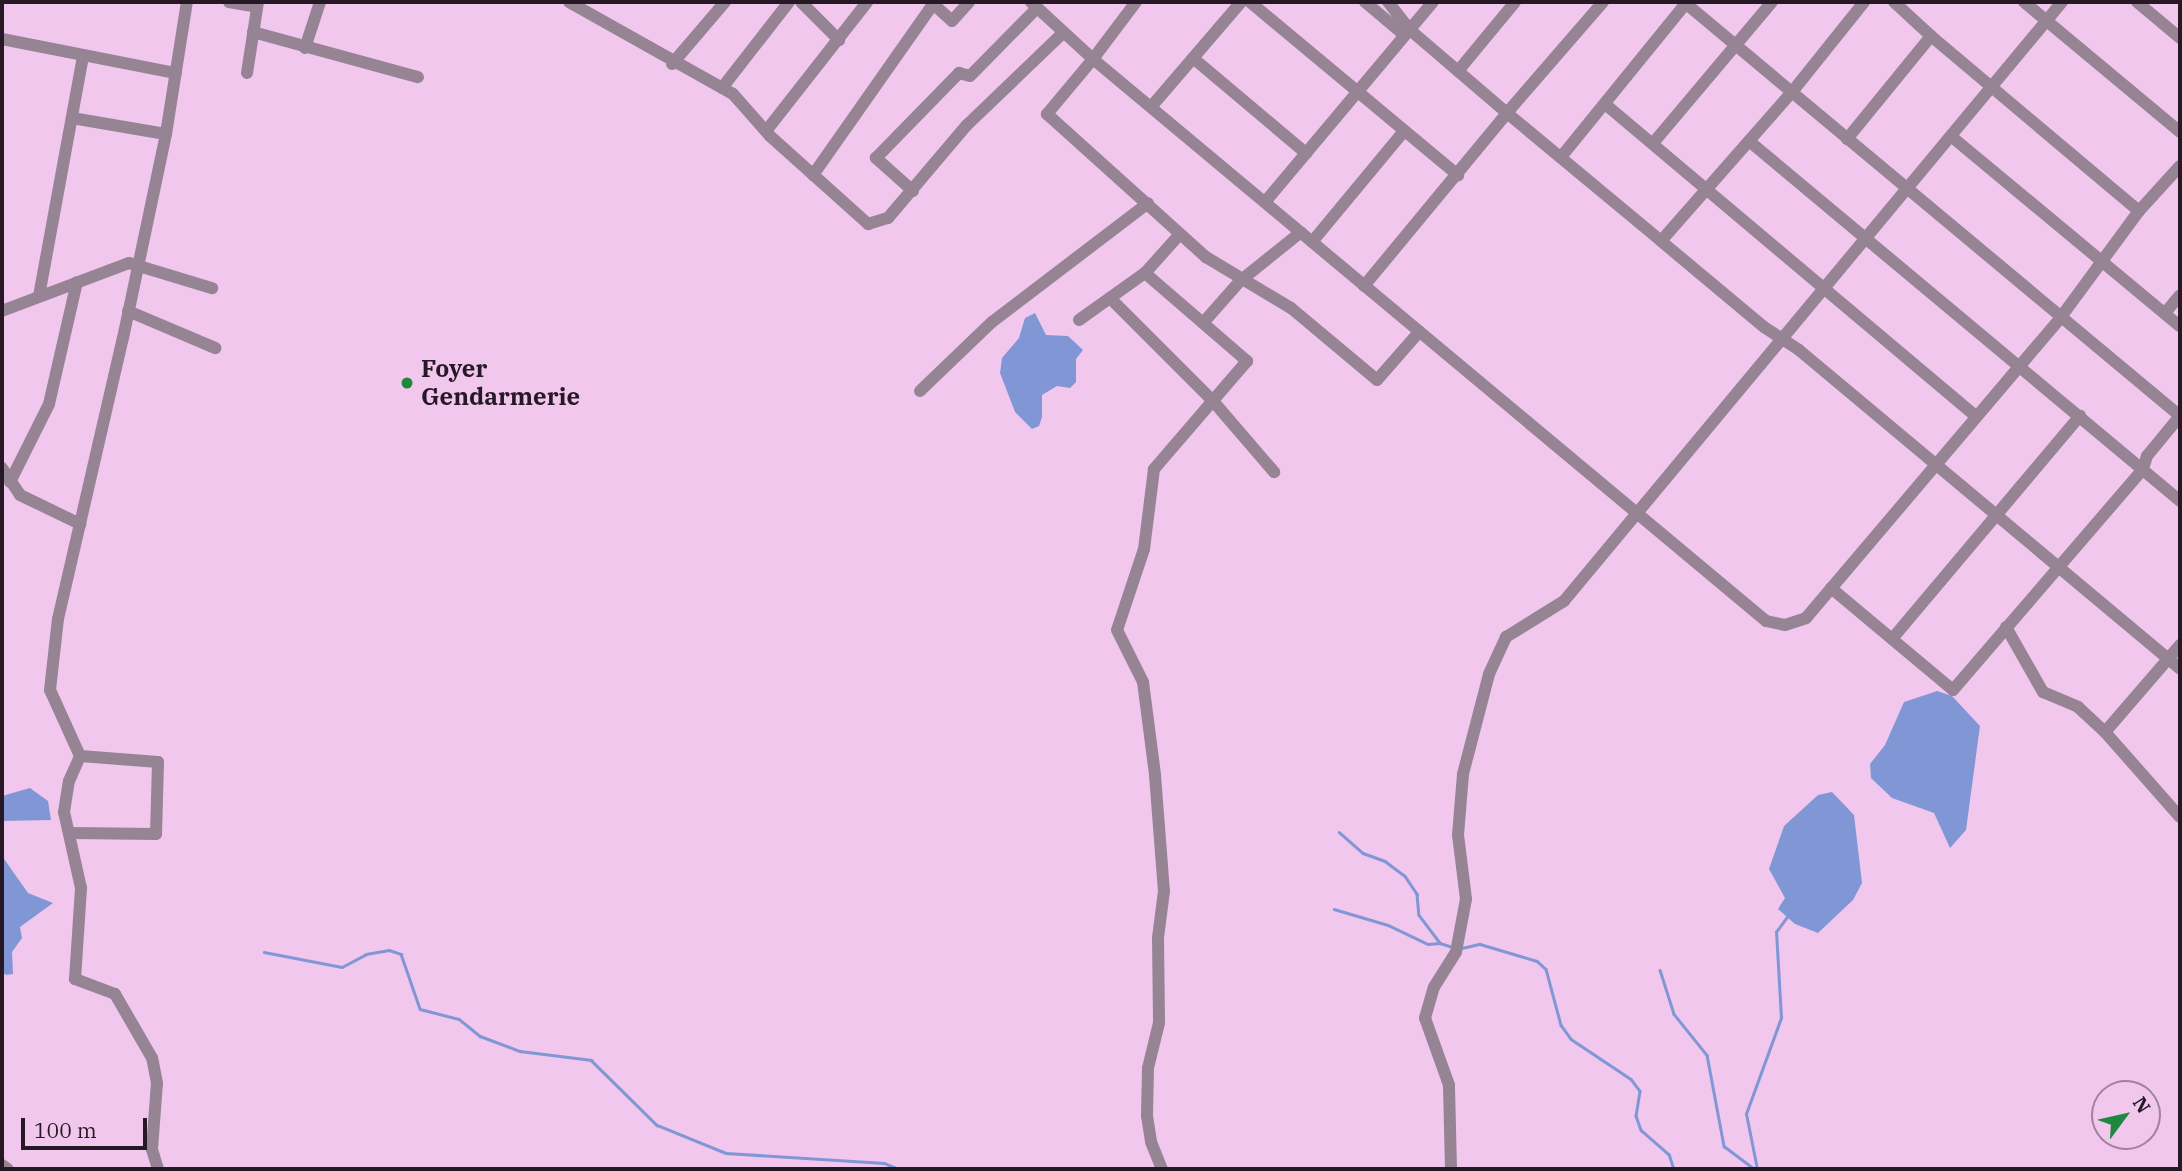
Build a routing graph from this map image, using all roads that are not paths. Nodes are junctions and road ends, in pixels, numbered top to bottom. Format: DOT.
graph roads {
  1 [pos="187,2"];
  2 [pos="229,2"];
  3 [pos="320,2"];
  4 [pos="569,2"];
  5 [pos="725,2"];
  6 [pos="789,2"];
  7 [pos="801,2"];
  8 [pos="867,2"];
  9 [pos="969,2"];
  10 [pos="1136,2"];
  11 [pos="1241,2"];
  12 [pos="1250,2"];
  13 [pos="1365,2"];
  14 [pos="1388,2"];
  15 [pos="1433,2"];
  16 [pos="1516,2"];
  17 [pos="1603,2"];
  18 [pos="1772,2"];
  19 [pos="1864,2"];
  20 [pos="1894,2"];
  21 [pos="2024,2"];
  22 [pos="2062,2"];
  23 [pos="2137,2"];
  24 [pos="932,3"];
  25 [pos="1685,3"];
  26 [pos="258,4"];
  27 [pos="1034,5"];
  28 [pos="2046,20"];
  29 [pos="253,32"];
  30 [pos="1406,32"];
  31 [pos="1063,33"];
  32 [pos="1931,36"];
  33 [pos="2180,38"];
  34 [pos="2,39"];
  35 [pos="839,40"];
  36 [pos="1736,45"];
  37 [pos="305,48"];
  38 [pos="83,56"];
  39 [pos="1193,58"];
  40 [pos="1093,59"];
  41 [pos="672,64"];
  42 [pos="1458,71"];
  43 [pos="176,73"];
  44 [pos="247,73"];
  45 [pos="418,77"];
  46 [pos="1992,87"];
  47 [pos="722,88"];
  48 [pos="1354,90"];
  49 [pos="1792,92"];
  50 [pos="1605,104"];
  51 [pos="1151,107"];
  52 [pos="1507,113"];
  53 [pos="72,118"];
  54 [pos="766,131"];
  55 [pos="1404,131"];
  56 [pos="2180,132"];
  57 [pos="166,134"];
  58 [pos="1952,137"];
  59 [pos="1847,139"];
  60 [pos="1749,141"];
  61 [pos="1654,142"];
  62 [pos="1306,153"];
  63 [pos="1561,157"];
  64 [pos="2180,166"];
  65 [pos="813,175"];
  66 [pos="1458,175"];
  67 [pos="1709,187"];
  68 [pos="913,191"];
  69 [pos="1908,192"];
  70 [pos="1265,202"];
  71 [pos="1148,203"];
  72 [pos="2139,211"];
  73 [pos="1301,232"];
  74 [pos="1180,234"];
  75 [pos="1865,238"];
  76 [pos="1661,240"];
  77 [pos="1312,242"];
  78 [pos="2104,262"];
  79 [pos="136,264"];
  80 [pos="1145,273"];
  81 [pos="1240,281"];
  82 [pos="77,282"];
  83 [pos="1364,286"];
  84 [pos="1824,286"];
  85 [pos="212,288"];
  86 [pos="2180,295"];
  87 [pos="39,296"];
  88 [pos="1110,299"];
  89 [pos="2,311"];
  90 [pos="128,311"];
  91 [pos="2165,313"];
  92 [pos="2061,317"];
  93 [pos="1079,320"];
  94 [pos="1203,323"];
  95 [pos="2180,326"];
  96 [pos="1419,332"];
  97 [pos="1780,337"];
  98 [pos="215,348"];
  99 [pos="2021,364"];
  100 [pos="920,391"];
  101 [pos="1213,401"];
  102 [pos="1976,416"];
  103 [pos="2081,416"];
  104 [pos="2180,416"];
  105 [pos="1936,466"];
  106 [pos="2,468"];
  107 [pos="2143,469"];
  108 [pos="1273,472"];
  109 [pos="10,482"];
  110 [pos="2180,500"];
  111 [pos="1638,511"];
  112 [pos="1997,516"];
  113 [pos="80,524"];
  114 [pos="2060,568"];
  115 [pos="1830,588"];
  116 [pos="2006,627"];
  117 [pos="1892,639"];
  118 [pos="2180,645"];
  119 [pos="2168,659"];
  120 [pos="2180,669"];
  121 [pos="2105,732"];
  122 [pos="80,756"];
  123 [pos="2180,817"];
  124 [pos="71,834"];
  125 [pos="2,1165"];
  126 [pos="8,1169"];
  127 [pos="158,1169"];
  128 [pos="1162,1169"];
  129 [pos="1451,1169"];
  1 -- 43 [label="street"];
  2 -- 26 [label="street"];
  3 -- 37 [label="street"];
  4 -- 41 [label="street"];
  5 -- 41 [label="street"];
  6 -- 47 [label="street"];
  7 -- 35 [label="street"];
  8 -- 35 [label="street"];
  9 -- 24 [label="street"];
  10 -- 40 [label="street"];
  11 -- 39 [label="street"];
  12 -- 48 [label="street"];
  13 -- 30 [label="street"];
  14 -- 30 [label="street"];
  15 -- 30 [label="street"];
  16 -- 42 [label="street"];
  17 -- 52 [label="street"];
  18 -- 36 [label="street"];
  19 -- 49 [label="street"];
  20 -- 32 [label="street"];
  21 -- 28 [label="street"];
  22 -- 28 [label="street"];
  23 -- 33 [label="street"];
  24 -- 65 [label="street"];
  25 -- 36 [label="street"];
  25 -- 50 [label="street"];
  26 -- 29 [label="street"];
  27 -- 31 [label="street"];
  27 -- 68 [label="street"];
  28 -- 46 [label="street"];
  28 -- 56 [label="street"];
  29 -- 37 [label="street"];
  29 -- 44 [label="street"];
  30 -- 42 [label="street"];
  30 -- 48 [label="street"];
  31 -- 40 [label="street"];
  31 -- 68 [label="street"];
  32 -- 46 [label="street"];
  32 -- 59 [label="street"];
  34 -- 38 [label="street"];
  35 -- 54 [label="street"];
  36 -- 49 [label="street"];
  36 -- 61 [label="street"];
  37 -- 45 [label="street"];
  38 -- 43 [label="street"];
  38 -- 53 [label="street"];
  39 -- 51 [label="street"];
  39 -- 62 [label="street"];
  40 -- 51 [label="street"];
  40 -- 71 [label="street"];
  41 -- 47 [label="street"];
  42 -- 52 [label="street"];
  43 -- 57 [label="street"];
  46 -- 58 [label="street"];
  46 -- 72 [label="street"];
  47 -- 54 [label="street"];
  48 -- 55 [label="street"];
  48 -- 62 [label="street"];
  49 -- 59 [label="street"];
  49 -- 60 [label="street"];
  50 -- 61 [label="street"];
  50 -- 63 [label="street"];
  51 -- 70 [label="street"];
  52 -- 63 [label="street"];
  52 -- 66 [label="street"];
  53 -- 57 [label="street"];
  53 -- 87 [label="street"];
  54 -- 65 [label="street"];
  55 -- 66 [label="street"];
  55 -- 77 [label="street"];
  57 -- 79 [label="street"];
  58 -- 69 [label="street"];
  58 -- 78 [label="street"];
  59 -- 69 [label="street"];
  60 -- 67 [label="street"];
  60 -- 75 [label="street"];
  61 -- 67 [label="street"];
  62 -- 70 [label="street"];
  63 -- 76 [label="street"];
  64 -- 72 [label="street"];
  65 -- 68 [label="street"];
  66 -- 83 [label="street"];
  67 -- 76 [label="street"];
  67 -- 84 [label="street"];
  69 -- 75 [label="street"];
  69 -- 92 [label="street"];
  70 -- 73 [label="street"];
  71 -- 74 [label="street"];
  71 -- 100 [label="street"];
  72 -- 78 [label="street"];
  73 -- 77 [label="street"];
  73 -- 81 [label="street"];
  74 -- 80 [label="street"];
  74 -- 81 [label="street"];
  75 -- 84 [label="street"];
  75 -- 99 [label="street"];
  76 -- 97 [label="street"];
  77 -- 83 [label="street"];
  78 -- 91 [label="street"];
  78 -- 92 [label="street"];
  79 -- 82 [label="street"];
  79 -- 85 [label="street"];
  79 -- 90 [label="street"];
  80 -- 88 [label="street"];
  80 -- 94 [label="street"];
  81 -- 94 [label="street"];
  81 -- 96 [label="street"];
  82 -- 87 [label="street"];
  82 -- 109 [label="street"];
  83 -- 96 [label="street"];
  84 -- 97 [label="street"];
  84 -- 102 [label="street"];
  86 -- 91 [label="street"];
  87 -- 89 [label="street"];
  88 -- 93 [label="street"];
  88 -- 101 [label="street"];
  90 -- 98 [label="street"];
  90 -- 113 [label="street"];
  91 -- 95 [label="street"];
  92 -- 99 [label="street"];
  92 -- 104 [label="street"];
  94 -- 101 [label="street"];
  96 -- 111 [label="street"];
  97 -- 105 [label="street"];
  97 -- 111 [label="street"];
  99 -- 102 [label="street"];
  99 -- 103 [label="street"];
  101 -- 108 [label="street"];
  101 -- 128 [label="street"];
  102 -- 105 [label="street"];
  103 -- 107 [label="street"];
  103 -- 112 [label="street"];
  104 -- 107 [label="street"];
  105 -- 112 [label="street"];
  105 -- 115 [label="street"];
  106 -- 109 [label="street"];
  107 -- 110 [label="street"];
  107 -- 114 [label="street"];
  109 -- 113 [label="street"];
  111 -- 115 [label="street"];
  111 -- 129 [label="street"];
  112 -- 114 [label="street"];
  112 -- 117 [label="street"];
  113 -- 122 [label="street"];
  114 -- 116 [label="street"];
  114 -- 119 [label="street"];
  115 -- 117 [label="street"];
  116 -- 117 [label="street"];
  116 -- 121 [label="street"];
  118 -- 119 [label="street"];
  119 -- 120 [label="street"];
  119 -- 121 [label="street"];
  121 -- 123 [label="street"];
  122 -- 124 [label="street"];
  122 -- 124 [label="street"];
  124 -- 127 [label="street"];
  125 -- 126 [label="street"];
}
